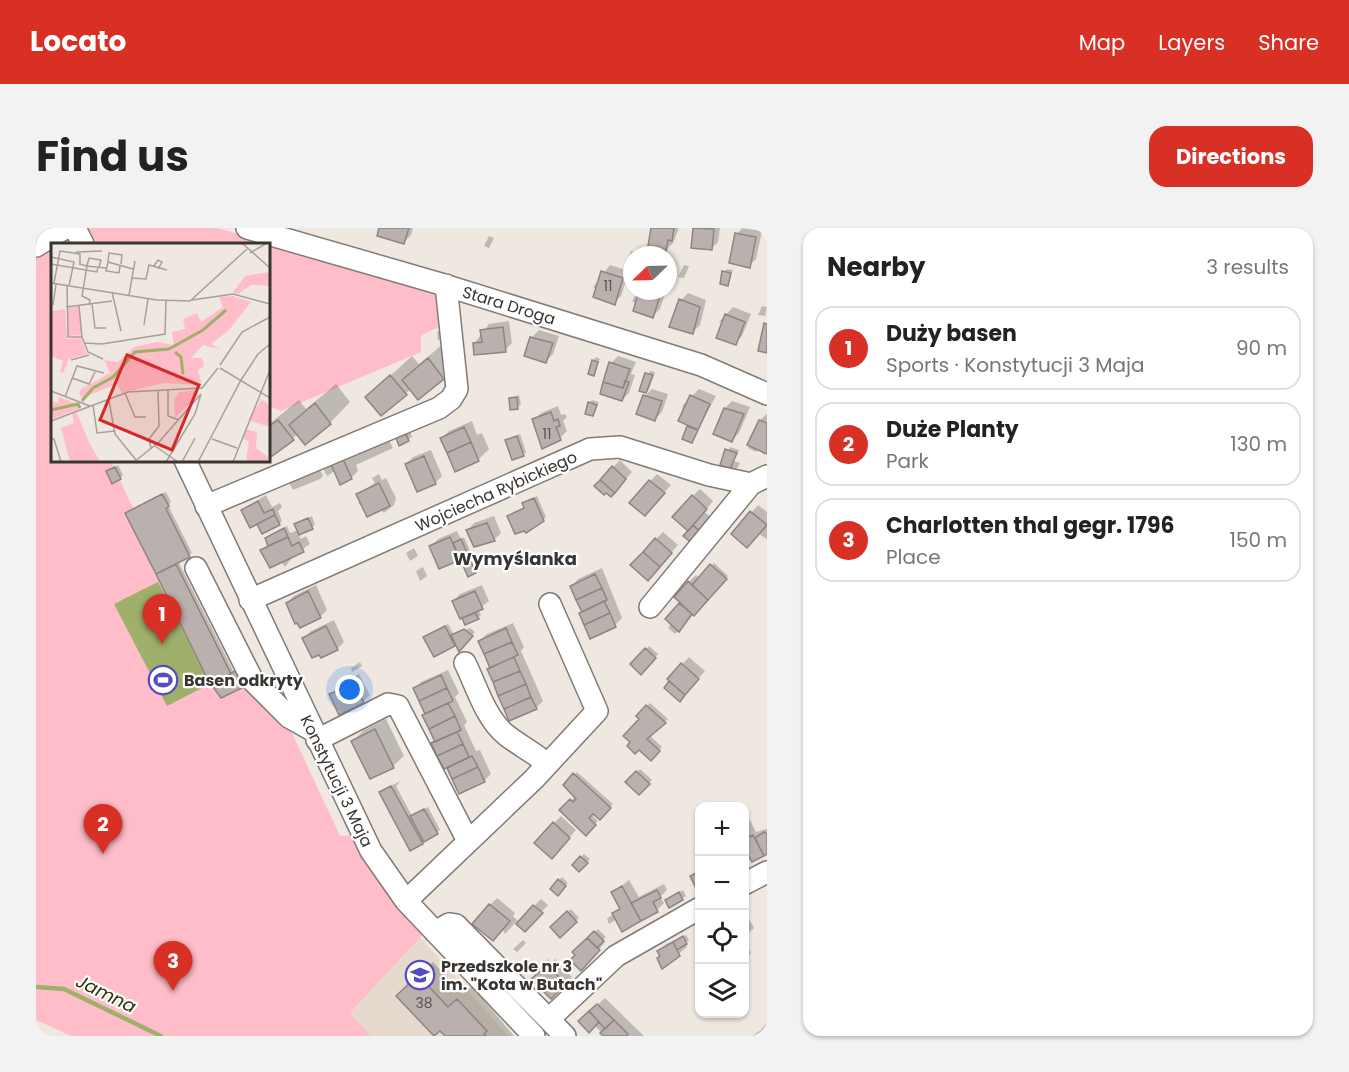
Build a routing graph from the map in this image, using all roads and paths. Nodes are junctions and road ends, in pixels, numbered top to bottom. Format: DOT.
graph roads {
  1 [pos="65,228"];
  2 [pos="75,228"];
  3 [pos="247,228"];
  4 [pos="82,243"];
  5 [pos="36,246"];
  6 [pos="446,285"];
  7 [pos="767,394"];
  8 [pos="186,462"];
  9 [pos="759,480"];
  10 [pos="206,506"];
  11 [pos="196,568"];
  12 [pos="250,600"];
  13 [pos="550,604"];
  14 [pos="650,607"];
  15 [pos="465,663"];
  16 [pos="314,735"];
  17 [pos="547,764"];
  18 [pos="468,841"];
  19 [pos="767,872"];
  20 [pos="749,881"];
  21 [pos="406,901"];
  22 [pos="696,910"];
  23 [pos="435,932"];
  24 [pos="549,1019"];
  25 [pos="534,1036"];
  26 [pos="565,1036"];
  1 -- 5 [label="street"];
  2 -- 4 [label="street"];
  3 -- 6 [label="street, Stara Droga"];
  6 -- 7 [label="street, Stara Droga"];
  6 -- 10 [label="street"];
  8 -- 10 [label="street, Konstytucji 3 Maja"];
  9 -- 12 [label="street, Wojciecha Rybickiego"];
  9 -- 14 [label="street, Wojciecha Rybickiego"];
  10 -- 12 [label="street, Konstytucji 3 Maja"];
  11 -- 16 [label="street"];
  12 -- 16 [label="street, Konstytucji 3 Maja"];
  13 -- 17 [label="street"];
  15 -- 17 [label="street"];
  16 -- 18 [label="street"];
  16 -- 21 [label="street, Konstytucji 3 Maja"];
  17 -- 18 [label="street"];
  18 -- 21 [label="street"];
  19 -- 20 [label="street"];
  21 -- 23 [label="street, Konstytucji 3 Maja"];
  22 -- 24 [label="street"];
  23 -- 24 [label="street"];
  23 -- 25 [label="street, Konstytucji 3 Maja"];
  24 -- 26 [label="street"];
}
